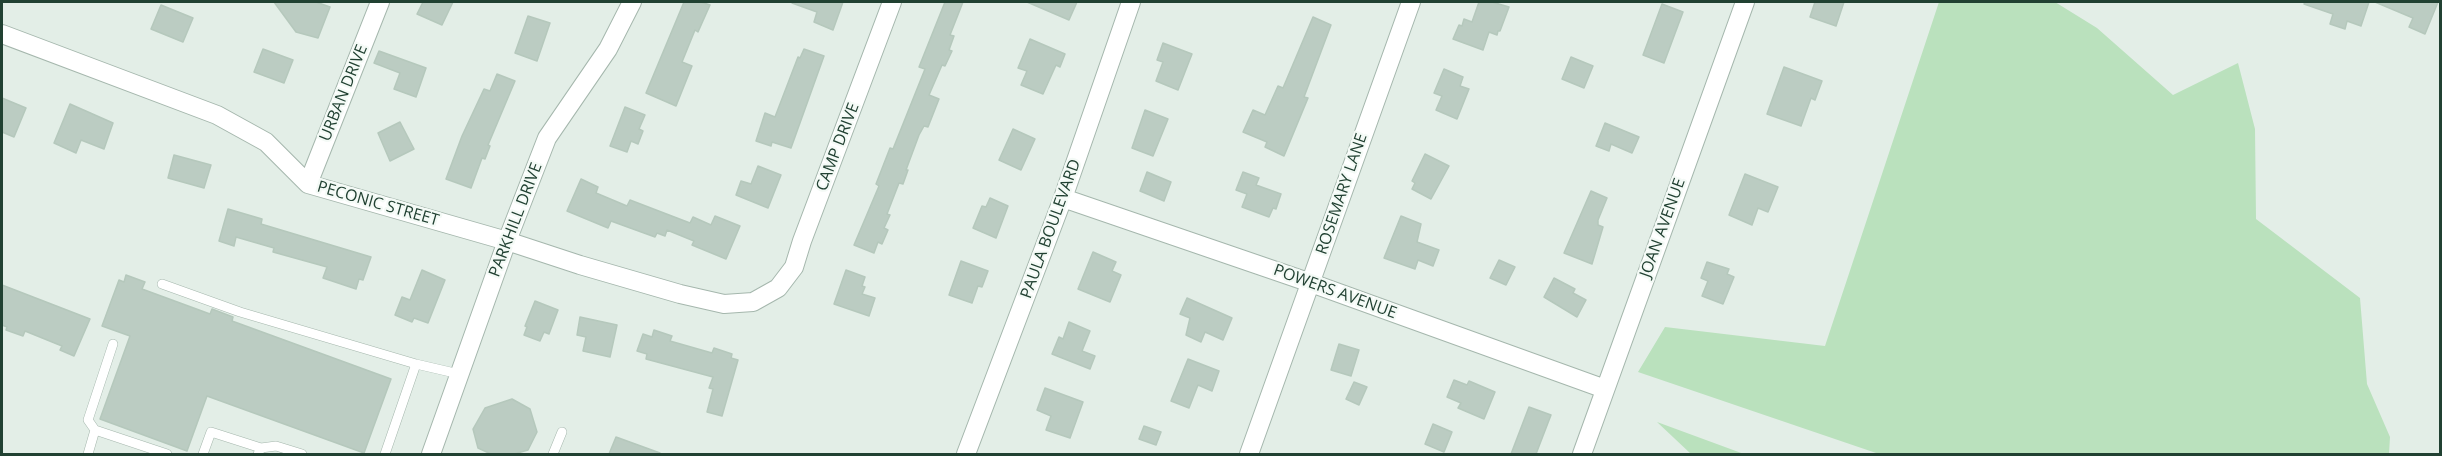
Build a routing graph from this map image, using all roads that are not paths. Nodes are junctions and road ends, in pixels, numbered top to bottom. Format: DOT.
graph roads {
  1 [pos="380,2"];
  2 [pos="632,2"];
  3 [pos="892,2"];
  4 [pos="1131,2"];
  5 [pos="1411,2"];
  6 [pos="1745,2"];
  7 [pos="2,34"];
  8 [pos="308,184"];
  9 [pos="1063,198"];
  10 [pos="507,240"];
  11 [pos="1311,283"];
  12 [pos="162,284"];
  13 [pos="778,288"];
  14 [pos="113,344"];
  15 [pos="416,364"];
  16 [pos="459,374"];
  17 [pos="1605,389"];
  18 [pos="95,430"];
  19 [pos="562,432"];
  20 [pos="260,451"];
  21 [pos="88,454"];
  22 [pos="167,454"];
  23 [pos="203,454"];
  24 [pos="302,454"];
  25 [pos="385,454"];
  26 [pos="431,454"];
  27 [pos="553,454"];
  28 [pos="966,454"];
  29 [pos="1248,454"];
  30 [pos="1582,454"];
  1 -- 8 [label="street, URBAN DRIVE"];
  2 -- 10 [label="street, PARKHILL DRIVE"];
  3 -- 13 [label="street, CAMP DRIVE"];
  4 -- 9 [label="street, PAULA BOULEVARD"];
  5 -- 11 [label="street, ROSEMARY LANE"];
  6 -- 17 [label="street, JOAN AVENUE"];
  7 -- 8 [label="street, PECONIC STREET"];
  8 -- 10 [label="street, PECONIC STREET"];
  9 -- 11 [label="street, POWERS AVENUE"];
  9 -- 28 [label="street, PAULA BOULEVARD"];
  10 -- 13 [label="street, PECONIC STREET"];
  10 -- 16 [label="street, PARKHILL DRIVE"];
  11 -- 17 [label="street, POWERS AVENUE"];
  11 -- 29 [label="street, ROSEMARY LANE"];
  12 -- 15 [label="lane"];
  14 -- 18 [label="lane"];
  15 -- 16 [label="lane"];
  15 -- 25 [label="lane"];
  16 -- 26 [label="street, PARKHILL DRIVE"];
  17 -- 30 [label="street, JOAN AVENUE"];
  18 -- 21 [label="lane"];
  18 -- 22 [label="lane"];
  19 -- 27 [label="lane"];
  20 -- 23 [label="lane"];
  20 -- 24 [label="lane"];
}
